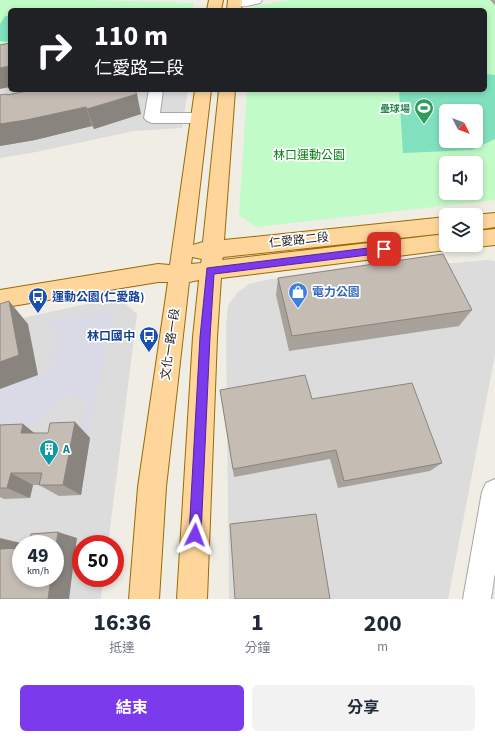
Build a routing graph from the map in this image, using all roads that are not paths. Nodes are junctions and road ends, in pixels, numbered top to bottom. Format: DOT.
graph roads {
  1 [pos="256,0"];
  2 [pos="234,4"];
  3 [pos="156,92"];
  4 [pos="203,92"];
  5 [pos="226,92"];
  6 [pos="199,118"];
  7 [pos="495,220"];
  8 [pos="483,221"];
  9 [pos="439,226"];
  10 [pos="495,237"];
  11 [pos="483,238"];
  12 [pos="439,243"];
  13 [pos="211,260"];
  14 [pos="174,267"];
  15 [pos="0,299"];
  16 [pos="495,492"];
  17 [pos="144,599"];
  18 [pos="192,599"];
  19 [pos="477,599"];
  1 -- 2 [label="street"];
  3 -- 6 [label="street"];
  4 -- 6 [label="main road, 文化一路一段"];
  5 -- 13 [label="main road"];
  6 -- 14 [label="main road, 文化一路一段"];
  7 -- 8 [label="main road"];
  9 -- 13 [label="main road, 仁愛路二段"];
  10 -- 11 [label="main road"];
  12 -- 13 [label="main road, 仁愛路二段"];
  13 -- 14 [label="main road, 仁愛路二段"];
  13 -- 18 [label="main road"];
  14 -- 15 [label="main road, 仁愛路二段"];
  14 -- 17 [label="main road, 文化一路一段"];
  16 -- 19 [label="street"];
}
